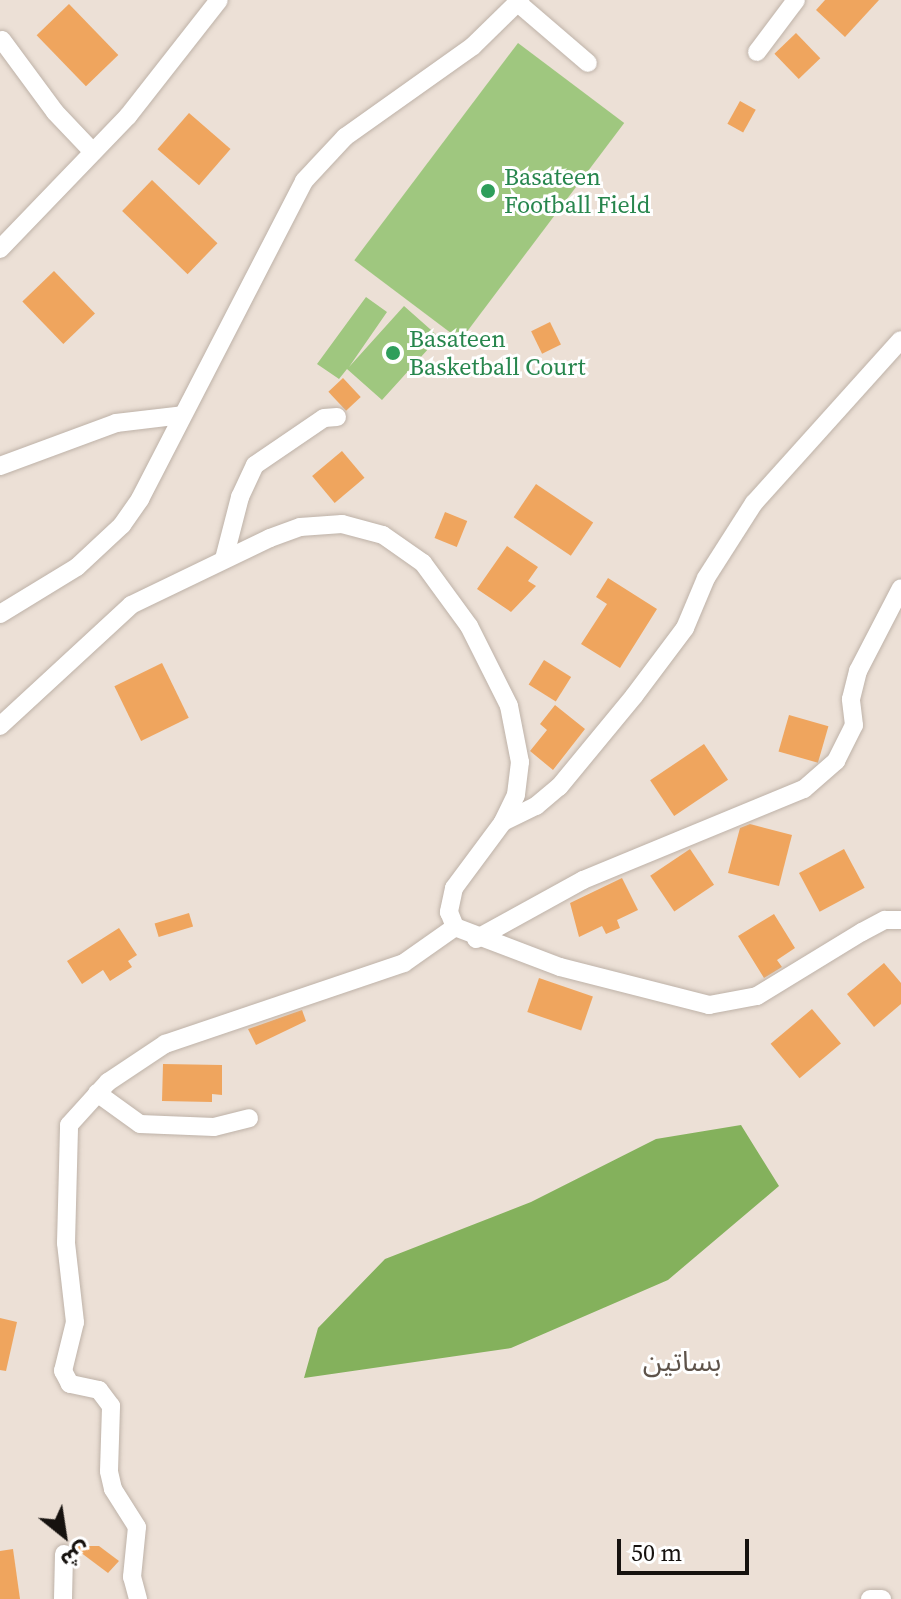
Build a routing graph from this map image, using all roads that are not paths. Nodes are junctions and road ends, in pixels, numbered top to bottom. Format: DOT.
graph roads {
  1 [pos="219,0"];
  2 [pos="796,0"];
  3 [pos="519,2"];
  4 [pos="1,40"];
  5 [pos="757,52"];
  6 [pos="588,63"];
  7 [pos="93,152"];
  8 [pos="0,249"];
  9 [pos="901,340"];
  10 [pos="183,415"];
  11 [pos="337,417"];
  12 [pos="0,466"];
  13 [pos="224,559"];
  14 [pos="901,588"];
  15 [pos="0,614"];
  16 [pos="0,726"];
  17 [pos="503,822"];
  18 [pos="901,920"];
  19 [pos="455,927"];
  20 [pos="476,939"];
  21 [pos="97,1093"];
  22 [pos="249,1118"];
  23 [pos="64,1554"];
  24 [pos="63,1599"];
  25 [pos="138,1599"];
  26 [pos="870,1599"];
  27 [pos="882,1599"];
  1 -- 7 [label="street"];
  2 -- 5 [label="street"];
  3 -- 6 [label="street"];
  3 -- 10 [label="street"];
  4 -- 7 [label="street"];
  7 -- 8 [label="street"];
  9 -- 17 [label="street"];
  10 -- 12 [label="street"];
  10 -- 15 [label="street"];
  11 -- 13 [label="street"];
  13 -- 16 [label="street"];
  13 -- 17 [label="street"];
  14 -- 20 [label="street"];
  17 -- 19 [label="street"];
  18 -- 20 [label="street"];
  19 -- 20 [label="street"];
  19 -- 21 [label="street"];
  21 -- 22 [label="street"];
  21 -- 25 [label="street"];
  23 -- 24 [label="street"];
  26 -- 27 [label="street"];
}
